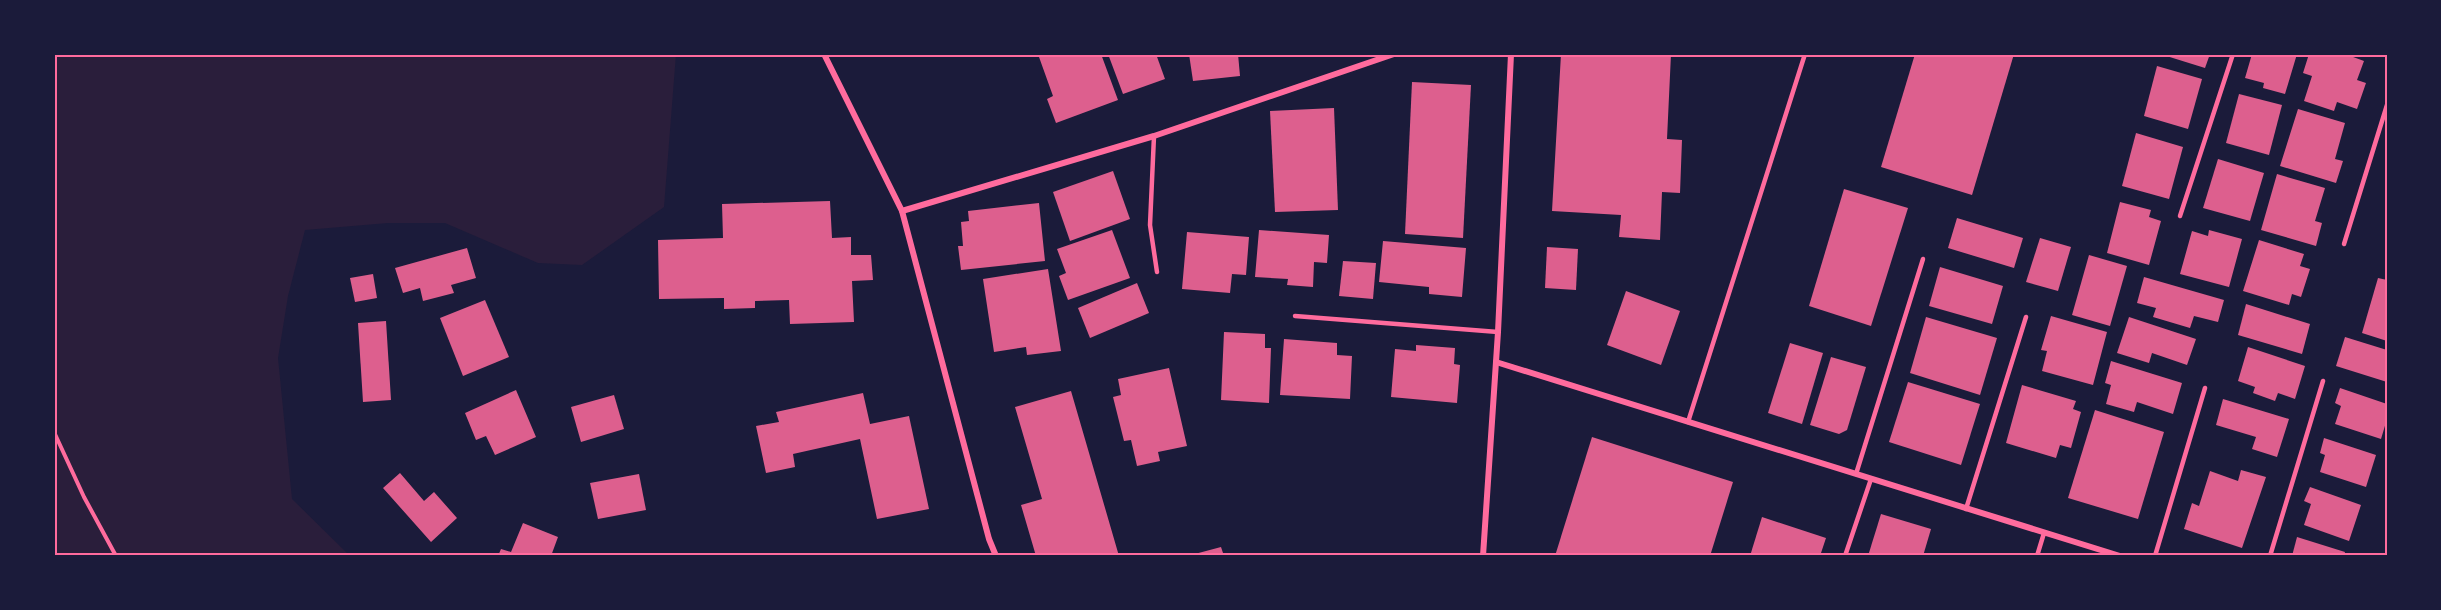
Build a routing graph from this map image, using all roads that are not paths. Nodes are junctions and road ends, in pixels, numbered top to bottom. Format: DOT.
graph roads {
  1 [pos="824,54"];
  2 [pos="1394,54"];
  3 [pos="1511,54"];
  4 [pos="1805,54"];
  5 [pos="2233,54"];
  6 [pos="2387,105"];
  7 [pos="1154,136"];
  8 [pos="902,211"];
  9 [pos="2180,216"];
  10 [pos="2344,244"];
  11 [pos="1923,259"];
  12 [pos="1157,272"];
  13 [pos="1295,316"];
  14 [pos="2026,317"];
  15 [pos="1498,332"];
  16 [pos="1496,362"];
  17 [pos="2323,381"];
  18 [pos="2205,388"];
  19 [pos="1688,422"];
  20 [pos="1856,474"];
  21 [pos="1871,479"];
  22 [pos="1966,509"];
  23 [pos="2044,533"];
  24 [pos="996,556"];
  25 [pos="1483,556"];
  26 [pos="1845,556"];
  27 [pos="2037,556"];
  28 [pos="2120,556"];
  29 [pos="2155,556"];
  30 [pos="2270,556"];
  1 -- 8 [label="street"];
  2 -- 7 [label="street"];
  3 -- 15 [label="street"];
  4 -- 19 [label="lane"];
  5 -- 9 [label="lane"];
  6 -- 10 [label="lane"];
  7 -- 8 [label="street"];
  7 -- 12 [label="lane"];
  8 -- 24 [label="street"];
  11 -- 20 [label="lane"];
  13 -- 15 [label="lane"];
  14 -- 22 [label="lane"];
  15 -- 16 [label="street"];
  16 -- 19 [label="street"];
  16 -- 25 [label="street"];
  17 -- 30 [label="lane"];
  18 -- 29 [label="lane"];
  19 -- 20 [label="street"];
  20 -- 21 [label="street"];
  21 -- 22 [label="street"];
  21 -- 26 [label="lane"];
  22 -- 23 [label="street"];
  23 -- 27 [label="lane"];
  23 -- 28 [label="street"];
}
